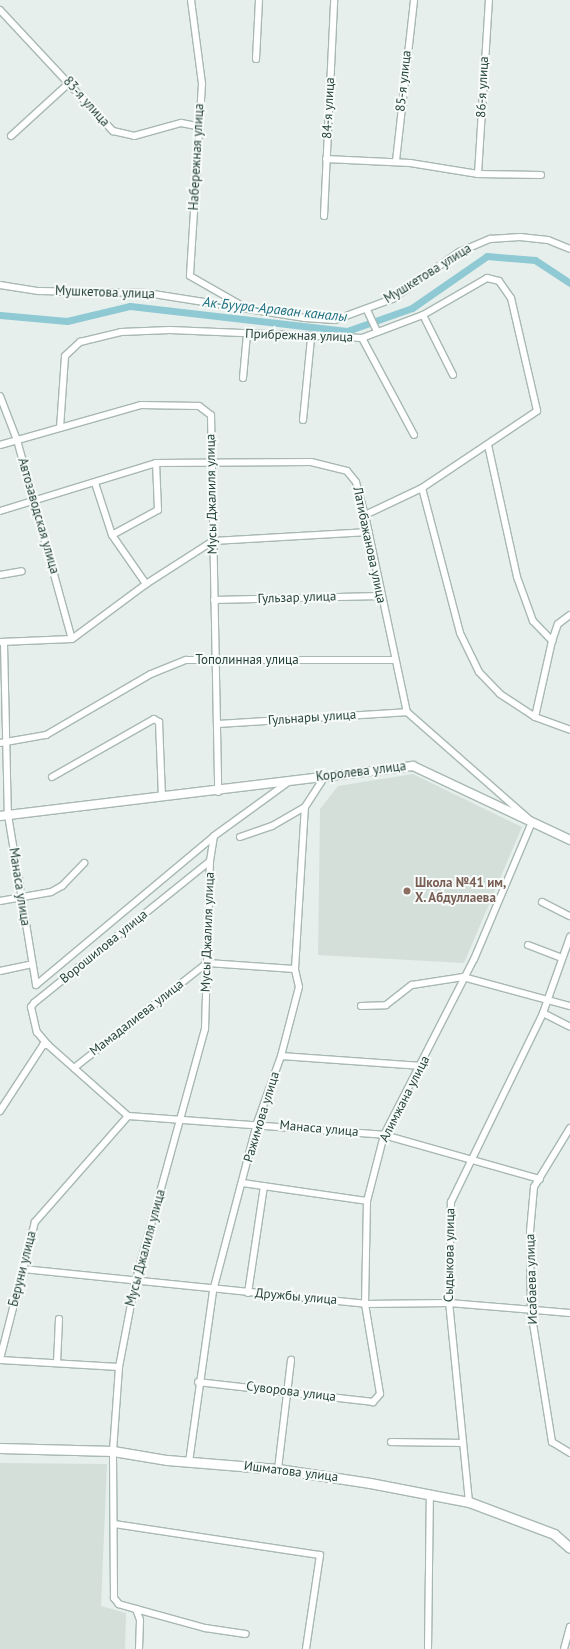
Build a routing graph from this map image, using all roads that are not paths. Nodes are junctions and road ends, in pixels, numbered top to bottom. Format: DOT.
graph roads {
  1 [pos="191,0"];
  2 [pos="259,0"];
  3 [pos="334,0"];
  4 [pos="414,0"];
  5 [pos="489,0"];
  6 [pos="0,10"];
  7 [pos="256,59"];
  8 [pos="69,83"];
  9 [pos="197,126"];
  10 [pos="12,136"];
  11 [pos="326,159"];
  12 [pos="396,162"];
  13 [pos="478,174"];
  14 [pos="541,175"];
  15 [pos="324,216"];
  16 [pos="570,249"];
  17 [pos="0,286"];
  18 [pos="245,307"];
  19 [pos="367,310"];
  20 [pos="423,315"];
  21 [pos="378,331"];
  22 [pos="247,334"];
  23 [pos="311,338"];
  24 [pos="362,338"];
  25 [pos="453,375"];
  26 [pos="243,378"];
  27 [pos="0,396"];
  28 [pos="303,420"];
  29 [pos="60,428"];
  30 [pos="414,435"];
  31 [pos="17,440"];
  32 [pos="0,445"];
  33 [pos="488,445"];
  34 [pos="156,463"];
  35 [pos="212,466"];
  36 [pos="95,483"];
  37 [pos="422,488"];
  38 [pos="34,500"];
  39 [pos="0,510"];
  40 [pos="365,514"];
  41 [pos="369,532"];
  42 [pos="112,535"];
  43 [pos="213,541"];
  44 [pos="22,571"];
  45 [pos="0,574"];
  46 [pos="146,584"];
  47 [pos="380,596"];
  48 [pos="214,600"];
  49 [pos="570,615"];
  50 [pos="72,639"];
  51 [pos="552,641"];
  52 [pos="2,643"];
  53 [pos="394,660"];
  54 [pos="215,661"];
  55 [pos="407,712"];
  56 [pos="535,717"];
  57 [pos="216,724"];
  58 [pos="570,730"];
  59 [pos="9,743"];
  60 [pos="0,744"];
  61 [pos="325,776"];
  62 [pos="52,777"];
  63 [pos="287,783"];
  64 [pos="218,792"];
  65 [pos="162,798"];
  66 [pos="305,807"];
  67 [pos="4,816"];
  68 [pos="532,822"];
  69 [pos="214,836"];
  70 [pos="240,837"];
  71 [pos="570,840"];
  72 [pos="210,861"];
  73 [pos="84,863"];
  74 [pos="21,896"];
  75 [pos="0,901"];
  76 [pos="542,902"];
  77 [pos="570,916"];
  78 [pos="570,937"];
  79 [pos="528,945"];
  80 [pos="562,958"];
  81 [pos="206,963"];
  82 [pos="32,964"];
  83 [pos="295,969"];
  84 [pos="0,971"];
  85 [pos="463,977"];
  86 [pos="36,985"];
  87 [pos="545,1000"];
  88 [pos="361,1006"];
  89 [pos="570,1006"];
  90 [pos="543,1013"];
  91 [pos="570,1027"];
  92 [pos="48,1045"];
  93 [pos="281,1056"];
  94 [pos="422,1066"];
  95 [pos="74,1068"];
  96 [pos="0,1111"];
  97 [pos="128,1116"];
  98 [pos="181,1123"];
  99 [pos="257,1124"];
  100 [pos="570,1128"];
  101 [pos="384,1135"];
  102 [pos="470,1157"];
  103 [pos="540,1179"];
  104 [pos="242,1183"];
  105 [pos="264,1186"];
  106 [pos="367,1202"];
  107 [pos="23,1269"];
  108 [pos="135,1283"];
  109 [pos="213,1291"];
  110 [pos="248,1293"];
  111 [pos="449,1303"];
  112 [pos="365,1304"];
  113 [pos="531,1311"];
  114 [pos="570,1313"];
  115 [pos="59,1320"];
  116 [pos="0,1359"];
  117 [pos="291,1360"];
  118 [pos="57,1363"];
  119 [pos="119,1367"];
  120 [pos="198,1382"];
  121 [pos="285,1390"];
  122 [pos="380,1394"];
  123 [pos="391,1442"];
  124 [pos="462,1444"];
  125 [pos="0,1448"];
  126 [pos="112,1451"];
  127 [pos="570,1453"];
  128 [pos="189,1462"];
  129 [pos="278,1469"];
  130 [pos="430,1495"];
  131 [pos="469,1502"];
  132 [pos="114,1524"];
  133 [pos="570,1548"];
  134 [pos="136,1609"];
  135 [pos="570,1627"];
  136 [pos="246,1634"];
  137 [pos="139,1649"];
  138 [pos="306,1649"];
  139 [pos="428,1649"];
  140 [pos="564,1649"];
  1 -- 9 [label="street, Набережная улица"];
  2 -- 7 [label="street"];
  3 -- 11 [label="street, 84-я улица"];
  4 -- 12 [label="street, 85-я улица"];
  5 -- 13 [label="street, 86-я улица"];
  6 -- 8 [label="street, 83-я улица"];
  8 -- 9 [label="street, 83-я улица"];
  8 -- 10 [label="street"];
  9 -- 18 [label="street, Набережная улица"];
  11 -- 12 [label="street"];
  11 -- 15 [label="street, 84-я улица"];
  12 -- 13 [label="street"];
  13 -- 14 [label="street"];
  16 -- 19 [label="street, Мушкетова улица"];
  17 -- 18 [label="street, Мушкетова улица"];
  18 -- 19 [label="street, Мушкетова улица"];
  19 -- 21 [label="street"];
  20 -- 21 [label="street, Прибрежная улица"];
  20 -- 25 [label="street"];
  20 -- 33 [label="street, Прибрежная улица"];
  21 -- 24 [label="street, Прибрежная улица"];
  22 -- 23 [label="street, Прибрежная улица"];
  22 -- 26 [label="street"];
  22 -- 29 [label="street, Прибрежная улица"];
  23 -- 24 [label="street, Прибрежная улица"];
  23 -- 28 [label="street"];
  24 -- 30 [label="street"];
  27 -- 31 [label="street, Автозаводская улица"];
  29 -- 31 [label="street, Мусы Джалиля улица"];
  29 -- 35 [label="street, Мусы Джалиля улица"];
  31 -- 32 [label="street, Мусы Джалиля улица"];
  31 -- 38 [label="street, Автозаводская улица"];
  33 -- 37 [label="street, Прибрежная улица"];
  33 -- 51 [label="street"];
  34 -- 35 [label="street, Латибажанова улица"];
  34 -- 36 [label="street, Латибажанова улица"];
  34 -- 42 [label="street"];
  35 -- 40 [label="street, Латибажанова улица"];
  35 -- 43 [label="street, Мусы Джалиля улица"];
  36 -- 38 [label="street, Латибажанова улица"];
  36 -- 42 [label="street"];
  37 -- 40 [label="street, Прибрежная улица"];
  37 -- 56 [label="street"];
  38 -- 39 [label="street, Латибажанова улица"];
  38 -- 50 [label="street, Автозаводская улица"];
  40 -- 41 [label="street, Латибажанова улица"];
  41 -- 43 [label="street"];
  41 -- 47 [label="street, Латибажанова улица"];
  42 -- 46 [label="street"];
  43 -- 46 [label="street"];
  43 -- 48 [label="street, Мусы Джалиля улица"];
  44 -- 45 [label="street"];
  46 -- 50 [label="street"];
  47 -- 48 [label="street, Гульзар улица"];
  47 -- 53 [label="street, Латибажанова улица"];
  48 -- 54 [label="street, Мусы Джалиля улица"];
  49 -- 51 [label="street"];
  50 -- 52 [label="street"];
  51 -- 56 [label="street"];
  52 -- 59 [label="street, Манаса улица"];
  53 -- 54 [label="street, Тополинная улица"];
  53 -- 55 [label="street, Латибажанова улица"];
  54 -- 57 [label="street, Мусы Джалиля улица"];
  54 -- 59 [label="street, Тополинная улица"];
  55 -- 57 [label="street, Гульнары улица"];
  55 -- 68 [label="street"];
  56 -- 58 [label="street"];
  57 -- 64 [label="street, Мусы Джалиля улица"];
  59 -- 60 [label="street, Тополинная улица"];
  59 -- 67 [label="street, Манаса улица"];
  61 -- 63 [label="street, Королева улица"];
  61 -- 66 [label="street, Ражимова улица"];
  61 -- 68 [label="street, Королева улица"];
  62 -- 65 [label="street"];
  63 -- 64 [label="street, Королева улица"];
  63 -- 69 [label="street, Ворошилова улица"];
  64 -- 65 [label="street, Королева улица"];
  65 -- 67 [label="street, Королева улица"];
  66 -- 70 [label="street"];
  66 -- 83 [label="street, Ражимова улица"];
  67 -- 74 [label="street, Манаса улица"];
  68 -- 71 [label="street, Королева улица"];
  68 -- 85 [label="street, Алимжана улица"];
  69 -- 72 [label="street, Мусы Джалиля улица"];
  69 -- 86 [label="street, Ворошилова улица"];
  72 -- 81 [label="street, Мусы Джалиля улица"];
  72 -- 92 [label="street, Ворошилова улица"];
  73 -- 74 [label="street"];
  74 -- 75 [label="street"];
  74 -- 82 [label="street, Манаса улица"];
  76 -- 77 [label="street"];
  78 -- 80 [label="street, Сыдыкова улица"];
  79 -- 80 [label="street"];
  80 -- 87 [label="street, Сыдыкова улица"];
  81 -- 83 [label="street"];
  81 -- 95 [label="street, Мамадалиева улица"];
  81 -- 98 [label="street, Мусы Джалиля улица"];
  82 -- 84 [label="street"];
  82 -- 86 [label="street, Манаса улица"];
  83 -- 93 [label="street, Ражимова улица"];
  85 -- 87 [label="street"];
  85 -- 88 [label="street"];
  85 -- 94 [label="street, Алимжана улица"];
  87 -- 89 [label="street"];
  87 -- 90 [label="street, Сыдыкова улица"];
  90 -- 91 [label="street"];
  90 -- 102 [label="street, Сыдыкова улица"];
  92 -- 95 [label="street"];
  92 -- 96 [label="street"];
  93 -- 94 [label="street"];
  93 -- 99 [label="street, Ражимова улица"];
  94 -- 101 [label="street, Алимжана улица"];
  95 -- 97 [label="street"];
  97 -- 98 [label="street, Манаса улица"];
  97 -- 107 [label="street, Беруни улица"];
  98 -- 99 [label="street, Манаса улица"];
  98 -- 108 [label="street, Мусы Джалиля улица"];
  99 -- 101 [label="street, Манаса улица"];
  99 -- 104 [label="street, Ражимова улица"];
  100 -- 103 [label="street, Исабаева улица"];
  101 -- 102 [label="street, Манаса улица"];
  101 -- 106 [label="street, Алимжана улица"];
  102 -- 103 [label="street, Манаса улица"];
  102 -- 111 [label="street, Сыдыкова улица"];
  103 -- 113 [label="street, Исабаева улица"];
  104 -- 105 [label="street"];
  104 -- 109 [label="street, Ражимова улица"];
  105 -- 106 [label="street"];
  105 -- 110 [label="street"];
  106 -- 112 [label="street, Алимжана улица"];
  107 -- 108 [label="street, Дружбы улица"];
  107 -- 116 [label="street, Беруни улица"];
  108 -- 109 [label="street, Дружбы улица"];
  108 -- 119 [label="street, Мусы Джалиля улица"];
  109 -- 110 [label="street, Дружбы улица"];
  109 -- 120 [label="street, Ражимова улица"];
  110 -- 112 [label="street, Дружбы улица"];
  111 -- 112 [label="street, Дружбы улица"];
  111 -- 113 [label="street, Дружбы улица"];
  111 -- 124 [label="street, Сыдыкова улица"];
  112 -- 122 [label="street, Алимжана улица"];
  113 -- 114 [label="street, Дружбы улица"];
  113 -- 127 [label="street, Исабаева улица"];
  115 -- 118 [label="street"];
  116 -- 118 [label="street"];
  117 -- 121 [label="street"];
  118 -- 119 [label="street"];
  119 -- 126 [label="street, Мусы Джалиля улица"];
  120 -- 121 [label="street, Суворова улица"];
  120 -- 128 [label="street, Ражимова улица"];
  121 -- 122 [label="street, Суворова улица"];
  121 -- 129 [label="street"];
  123 -- 124 [label="street"];
  124 -- 131 [label="street, Сыдыкова улица"];
  125 -- 126 [label="main road, Ишматова улица"];
  126 -- 128 [label="main road, Ишматова улица"];
  126 -- 132 [label="street, Мусы Джалиля улица"];
  128 -- 129 [label="main road, Ишматова улица"];
  129 -- 130 [label="main road, Ишматова улица"];
  130 -- 131 [label="main road, Ишматова улица"];
  130 -- 139 [label="street"];
  131 -- 133 [label="main road, Ишматова улица"];
  132 -- 134 [label="street, Мусы Джалиля улица"];
  132 -- 138 [label="street"];
  134 -- 136 [label="street, Мусы Джалиля улица"];
  134 -- 137 [label="street"];
  135 -- 140 [label="street"];
}
